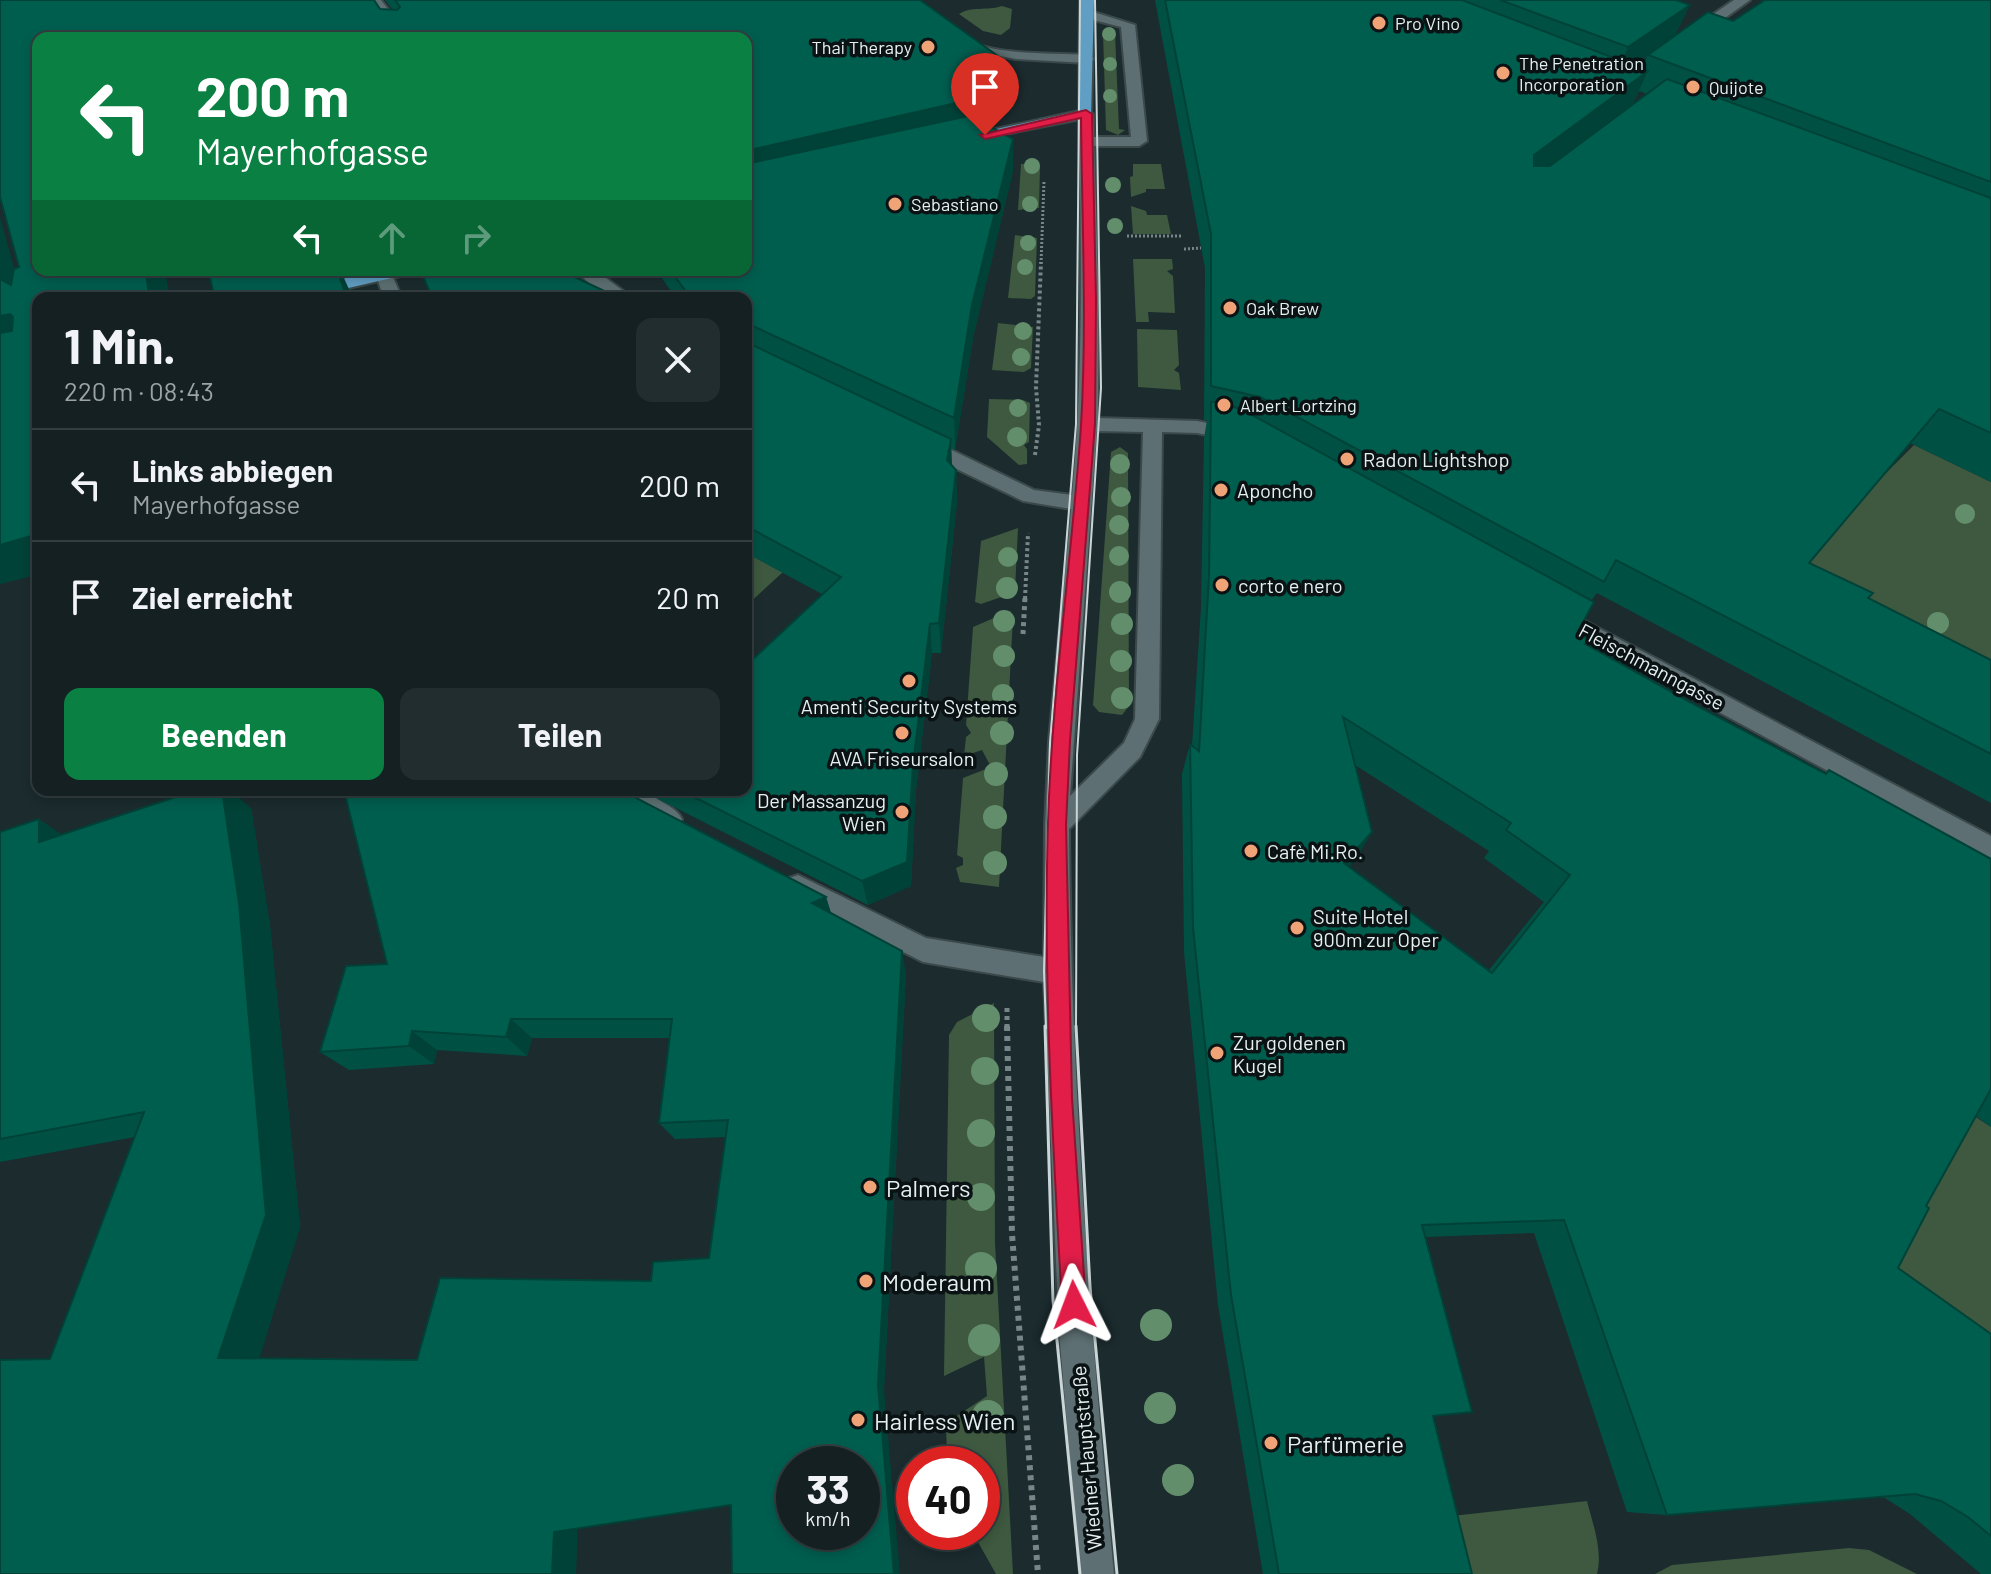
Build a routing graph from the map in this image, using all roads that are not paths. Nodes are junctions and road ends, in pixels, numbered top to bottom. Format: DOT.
graph roads {
  1 [pos="374,0"];
  2 [pos="908,0"];
  3 [pos="1743,0"];
  4 [pos="1087,7"];
  5 [pos="398,32"];
  6 [pos="1675,47"];
  7 [pos="1087,59"];
  8 [pos="1086,114"];
  9 [pos="955,142"];
  10 [pos="1088,142"];
  11 [pos="380,276"];
  12 [pos="591,276"];
  13 [pos="309,292"];
  14 [pos="614,292"];
  15 [pos="1088,424"];
  16 [pos="1153,425"];
  17 [pos="904,436"];
  18 [pos="1254,443"];
  19 [pos="1082,504"];
  20 [pos="1536,603"];
  21 [pos="636,796"];
  22 [pos="1057,825"];
  23 [pos="689,829"];
  24 [pos="1991,848"];
  25 [pos="771,872"];
  26 [pos="1057,972"];
  27 [pos="1097,1574"];
  1 -- 5 [label="street"];
  2 -- 7 [label="street"];
  3 -- 6 [label="street"];
  4 -- 7 [label="main road, Wiedner Hauptstraße"];
  4 -- 10 [label="street"];
  7 -- 8 [label="main road, Wiedner Hauptstraße"];
  8 -- 9 [label="main road"];
  8 -- 10 [label="street, Wiedner Hauptstraße"];
  10 -- 15 [label="street, Wiedner Hauptstraße"];
  11 -- 13 [label="main road"];
  12 -- 14 [label="street"];
  15 -- 16 [label="street"];
  15 -- 19 [label="street, Wiedner Hauptstraße"];
  16 -- 18 [label="street"];
  16 -- 22 [label="street"];
  17 -- 19 [label="street"];
  19 -- 22 [label="street, Wiedner Hauptstraße"];
  20 -- 24 [label="street, Fleischmanngasse"];
  21 -- 23 [label="street"];
  22 -- 26 [label="street, Wiedner Hauptstraße"];
  25 -- 26 [label="street"];
  26 -- 27 [label="street, Wiedner Hauptstraße"];
}
